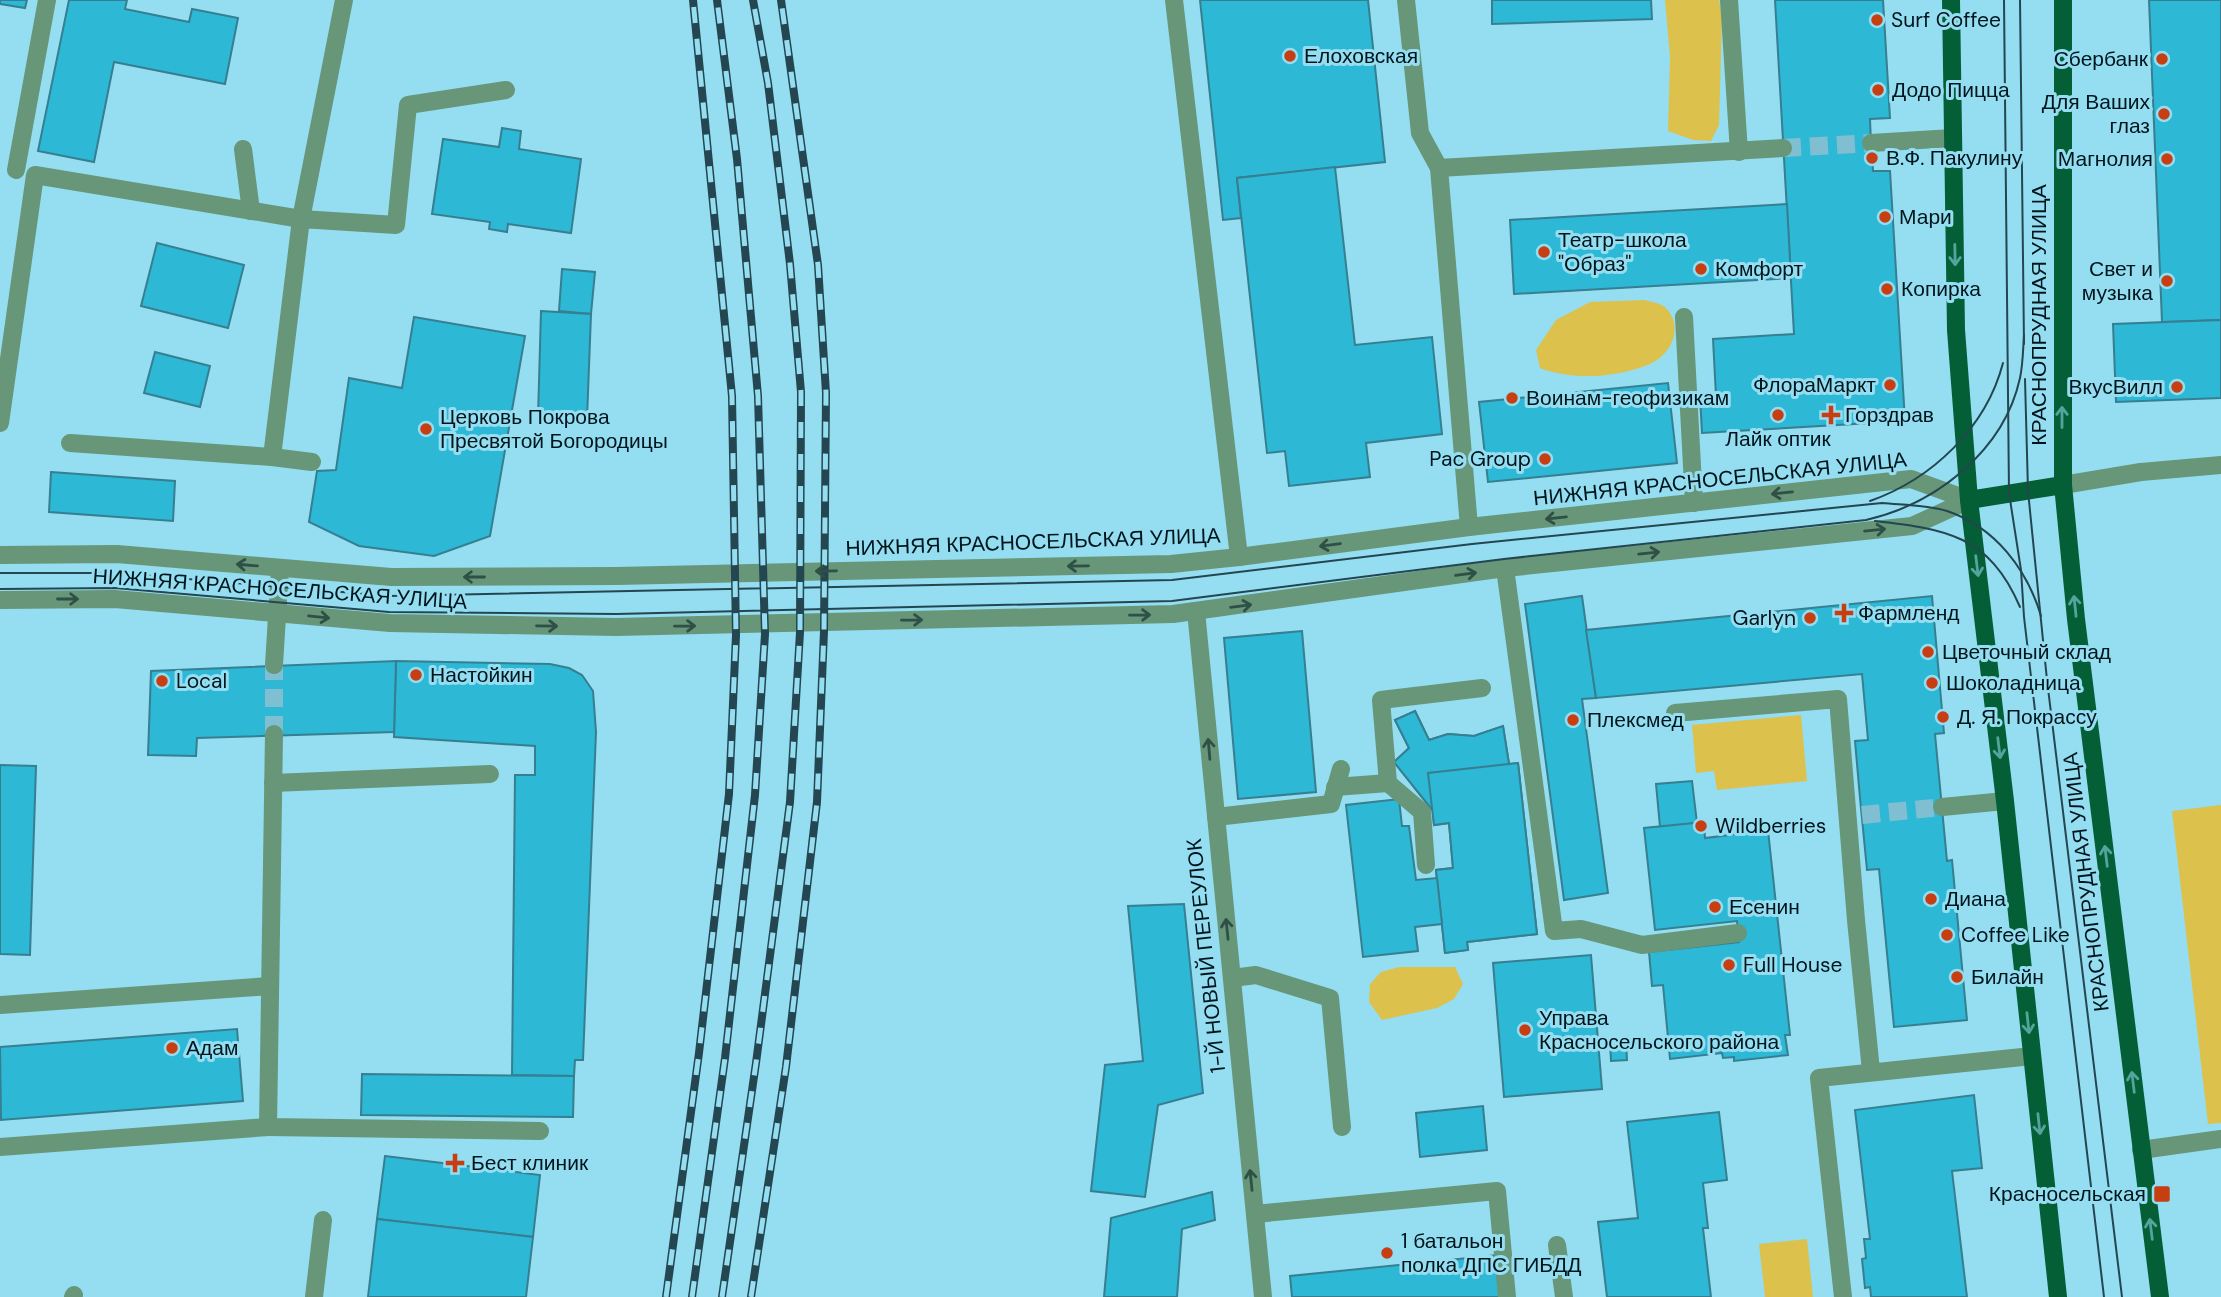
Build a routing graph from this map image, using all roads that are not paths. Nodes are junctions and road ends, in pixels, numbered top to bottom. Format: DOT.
graph roads {
  1 [pos="47,0"];
  2 [pos="344,0"];
  3 [pos="1174,0"];
  4 [pos="1405,0"];
  5 [pos="1729,0"];
  6 [pos="1951,0"];
  7 [pos="2063,0"];
  8 [pos="506,90"];
  9 [pos="1953,138"];
  10 [pos="1871,143"];
  11 [pos="1783,148"];
  12 [pos="243,149"];
  13 [pos="1739,152"];
  14 [pos="8,168"];
  15 [pos="1439,168"];
  16 [pos="35,175"];
  17 [pos="251,211"];
  18 [pos="301,219"];
  19 [pos="1684,317"];
  20 [pos="0,417"];
  21 [pos="70,443"];
  22 [pos="272,457"];
  23 [pos="312,463"];
  24 [pos="2221,465"];
  25 [pos="2063,485"];
  26 [pos="1969,500"];
  27 [pos="1694,503"];
  28 [pos="1469,527"];
  29 [pos="0,555"];
  30 [pos="1239,557"];
  31 [pos="280,568"];
  32 [pos="1506,568"];
  33 [pos="0,600"];
  34 [pos="1196,611"];
  35 [pos="277,612"];
  36 [pos="274,665"];
  37 [pos="1482,688"];
  38 [pos="1675,713"];
  39 [pos="274,734"];
  40 [pos="1341,769"];
  41 [pos="490,774"];
  42 [pos="273,783"];
  43 [pos="1388,783"];
  44 [pos="1335,787"];
  45 [pos="2005,801"];
  46 [pos="1942,807"];
  47 [pos="1216,817"];
  48 [pos="1426,865"];
  49 [pos="1738,933"];
  50 [pos="1231,978"];
  51 [pos="270,986"];
  52 [pos="0,1006"];
  53 [pos="2032,1056"];
  54 [pos="1871,1071"];
  55 [pos="268,1127"];
  56 [pos="1342,1127"];
  57 [pos="540,1131"];
  58 [pos="2221,1139"];
  59 [pos="0,1147"];
  60 [pos="2141,1150"];
  61 [pos="1255,1214"];
  62 [pos="323,1220"];
  63 [pos="1557,1245"];
  64 [pos="314,1297"];
  65 [pos="1263,1297"];
  66 [pos="1507,1297"];
  67 [pos="1564,1297"];
  68 [pos="1843,1297"];
  69 [pos="2058,1297"];
  70 [pos="2160,1297"];
  1 -- 14 [label="street"];
  2 -- 18 [label="street"];
  3 -- 30 [label="street"];
  4 -- 15 [label="street"];
  5 -- 13 [label="street"];
  6 -- 9 [label="main road"];
  25 -- 7 [label="main road, КРАСНОПРУДНАЯ УЛИЦА, one-way"];
  8 -- 18 [label="street"];
  9 -- 10 [label="street"];
  9 -- 26 [label="main road, one-way"];
  11 -- 13 [label="street"];
  12 -- 17 [label="street"];
  13 -- 15 [label="street"];
  14 -- 16 [label="street"];
  15 -- 28 [label="street"];
  16 -- 17 [label="street"];
  16 -- 20 [label="street"];
  17 -- 18 [label="street"];
  18 -- 22 [label="street"];
  19 -- 27 [label="street"];
  21 -- 22 [label="street"];
  22 -- 23 [label="street"];
  24 -- 25 [label="street"];
  25 -- 26 [label="main road"];
  60 -- 25 [label="main road, КРАСНОПРУДНАЯ УЛИЦА, one-way"];
  26 -- 27 [label="street, НИЖНЯЯ КРАСНОСЕЛЬСКАЯ УЛИЦА, one-way"];
  32 -- 26 [label="street, НИЖНЯЯ КРАСНОСЕЛЬСКАЯ УЛИЦА, one-way"];
  26 -- 45 [label="main road, one-way"];
  27 -- 28 [label="street, НИЖНЯЯ КРАСНОСЕЛЬСКАЯ УЛИЦА, one-way"];
  28 -- 30 [label="street, НИЖНЯЯ КРАСНОСЕЛЬСКАЯ УЛИЦА, one-way"];
  31 -- 29 [label="street, НИЖНЯЯ КРАСНОСЕЛЬСКАЯ УЛИЦА, one-way"];
  30 -- 31 [label="street, НИЖНЯЯ КРАСНОСЕЛЬСКАЯ УЛИЦА, one-way"];
  31 -- 35 [label="street"];
  34 -- 32 [label="street, НИЖНЯЯ КРАСНОСЕЛЬСКАЯ УЛИЦА, one-way"];
  32 -- 49 [label="street"];
  33 -- 35 [label="street, НИЖНЯЯ КРАСНОСЕЛЬСКАЯ УЛИЦА, one-way"];
  35 -- 34 [label="street, НИЖНЯЯ КРАСНОСЕЛЬСКАЯ УЛИЦА, one-way"];
  47 -- 34 [label="street, 1-Й НОВЫЙ ПЕРЕУЛОК, one-way"];
  35 -- 36 [label="street"];
  37 -- 43 [label="street"];
  38 -- 54 [label="street"];
  39 -- 42 [label="street"];
  40 -- 44 [label="street"];
  41 -- 42 [label="street"];
  42 -- 51 [label="street"];
  43 -- 44 [label="street"];
  43 -- 48 [label="street"];
  44 -- 47 [label="street"];
  45 -- 46 [label="street"];
  45 -- 53 [label="main road, one-way"];
  50 -- 47 [label="street, 1-Й НОВЫЙ ПЕРЕУЛОК, one-way"];
  50 -- 56 [label="street"];
  61 -- 50 [label="street, 1-Й НОВЫЙ ПЕРЕУЛОК, one-way"];
  51 -- 52 [label="street"];
  51 -- 55 [label="street"];
  53 -- 54 [label="street"];
  53 -- 69 [label="main road, one-way"];
  54 -- 68 [label="street"];
  55 -- 57 [label="street"];
  55 -- 59 [label="street"];
  58 -- 60 [label="street"];
  70 -- 60 [label="main road, КРАСНОПРУДНАЯ УЛИЦА, one-way"];
  61 -- 65 [label="street, 1-Й НОВЫЙ ПЕРЕУЛОК"];
  61 -- 66 [label="street"];
  62 -- 64 [label="street"];
  63 -- 67 [label="street"];
}
